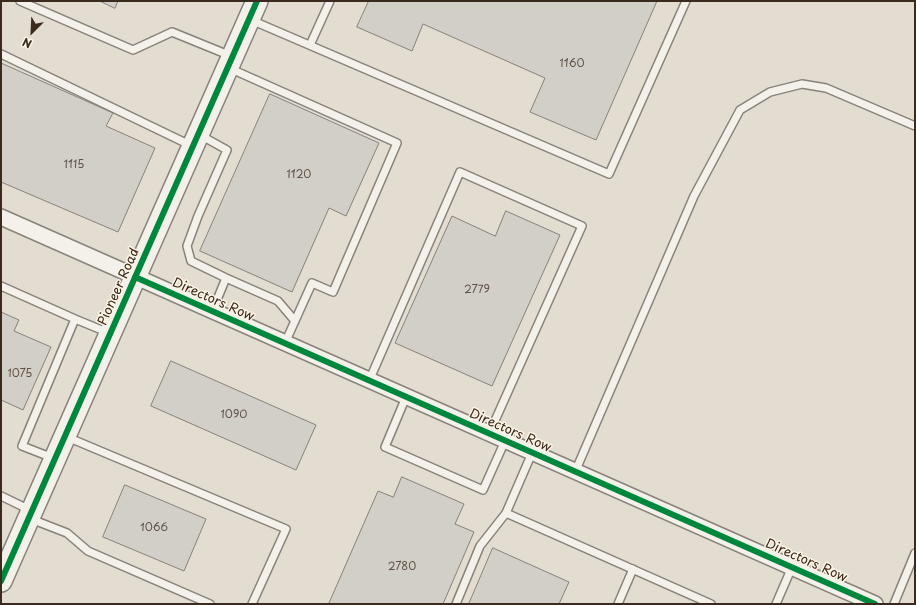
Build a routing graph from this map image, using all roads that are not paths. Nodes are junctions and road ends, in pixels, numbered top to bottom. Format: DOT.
graph roads {
  1 [pos="20,1"];
  2 [pos="330,1"];
  3 [pos="686,1"];
  4 [pos="253,10"];
  5 [pos="310,45"];
  6 [pos="1,54"];
  7 [pos="230,62"];
  8 [pos="915,126"];
  9 [pos="196,140"];
  10 [pos="1,217"];
  11 [pos="135,277"];
  12 [pos="226,278"];
  13 [pos="1,286"];
  14 [pos="212,312"];
  15 [pos="74,319"];
  16 [pos="295,321"];
  17 [pos="110,333"];
  18 [pos="285,344"];
  19 [pos="369,381"];
  20 [pos="406,397"];
  21 [pos="489,434"];
  22 [pos="65,437"];
  23 [pos="505,441"];
  24 [pos="532,453"];
  25 [pos="55,459"];
  26 [pos="575,472"];
  27 [pos="1,496"];
  28 [pos="506,513"];
  29 [pos="31,514"];
  30 [pos="915,554"];
  31 [pos="792,567"];
  32 [pos="633,569"];
  33 [pos="1,581"];
  34 [pos="210,604"];
  35 [pos="252,604"];
  36 [pos="456,604"];
  37 [pos="618,604"];
  38 [pos="711,604"];
  39 [pos="776,604"];
  40 [pos="875,604"];
  41 [pos="894,604"];
  1 -- 7 [label="lane"];
  2 -- 5 [label="lane"];
  3 -- 5 [label="lane"];
  4 -- 5 [label="lane"];
  4 -- 7 [label="street, Pioneer Road"];
  6 -- 9 [label="lane"];
  7 -- 9 [label="street, Pioneer Road"];
  7 -- 16 [label="lane"];
  8 -- 26 [label="lane"];
  9 -- 11 [label="street, Pioneer Road"];
  9 -- 12 [label="lane"];
  10 -- 11 [label="street, Directors Row"];
  11 -- 14 [label="street, Directors Row"];
  11 -- 17 [label="street, Pioneer Road"];
  12 -- 14 [label="lane"];
  12 -- 16 [label="lane"];
  13 -- 15 [label="lane"];
  14 -- 18 [label="street, Directors Row"];
  15 -- 17 [label="lane"];
  15 -- 25 [label="lane"];
  16 -- 18 [label="lane"];
  17 -- 22 [label="street, Pioneer Road"];
  18 -- 19 [label="street, Directors Row"];
  19 -- 20 [label="street, Directors Row"];
  19 -- 21 [label="lane"];
  20 -- 21 [label="street, Directors Row"];
  20 -- 23 [label="lane"];
  21 -- 23 [label="street, Directors Row"];
  22 -- 25 [label="street, Pioneer Road"];
  22 -- 35 [label="lane"];
  23 -- 24 [label="street, Directors Row"];
  24 -- 26 [label="street, Directors Row"];
  24 -- 28 [label="lane"];
  25 -- 29 [label="street, Pioneer Road"];
  26 -- 31 [label="street, Directors Row"];
  27 -- 29 [label="lane"];
  28 -- 32 [label="lane"];
  28 -- 36 [label="lane"];
  29 -- 33 [label="street, Pioneer Road"];
  29 -- 34 [label="lane"];
  30 -- 41 [label="lane"];
  31 -- 39 [label="lane"];
  31 -- 40 [label="street, Directors Row"];
  32 -- 37 [label="lane"];
  32 -- 38 [label="lane"];
}
